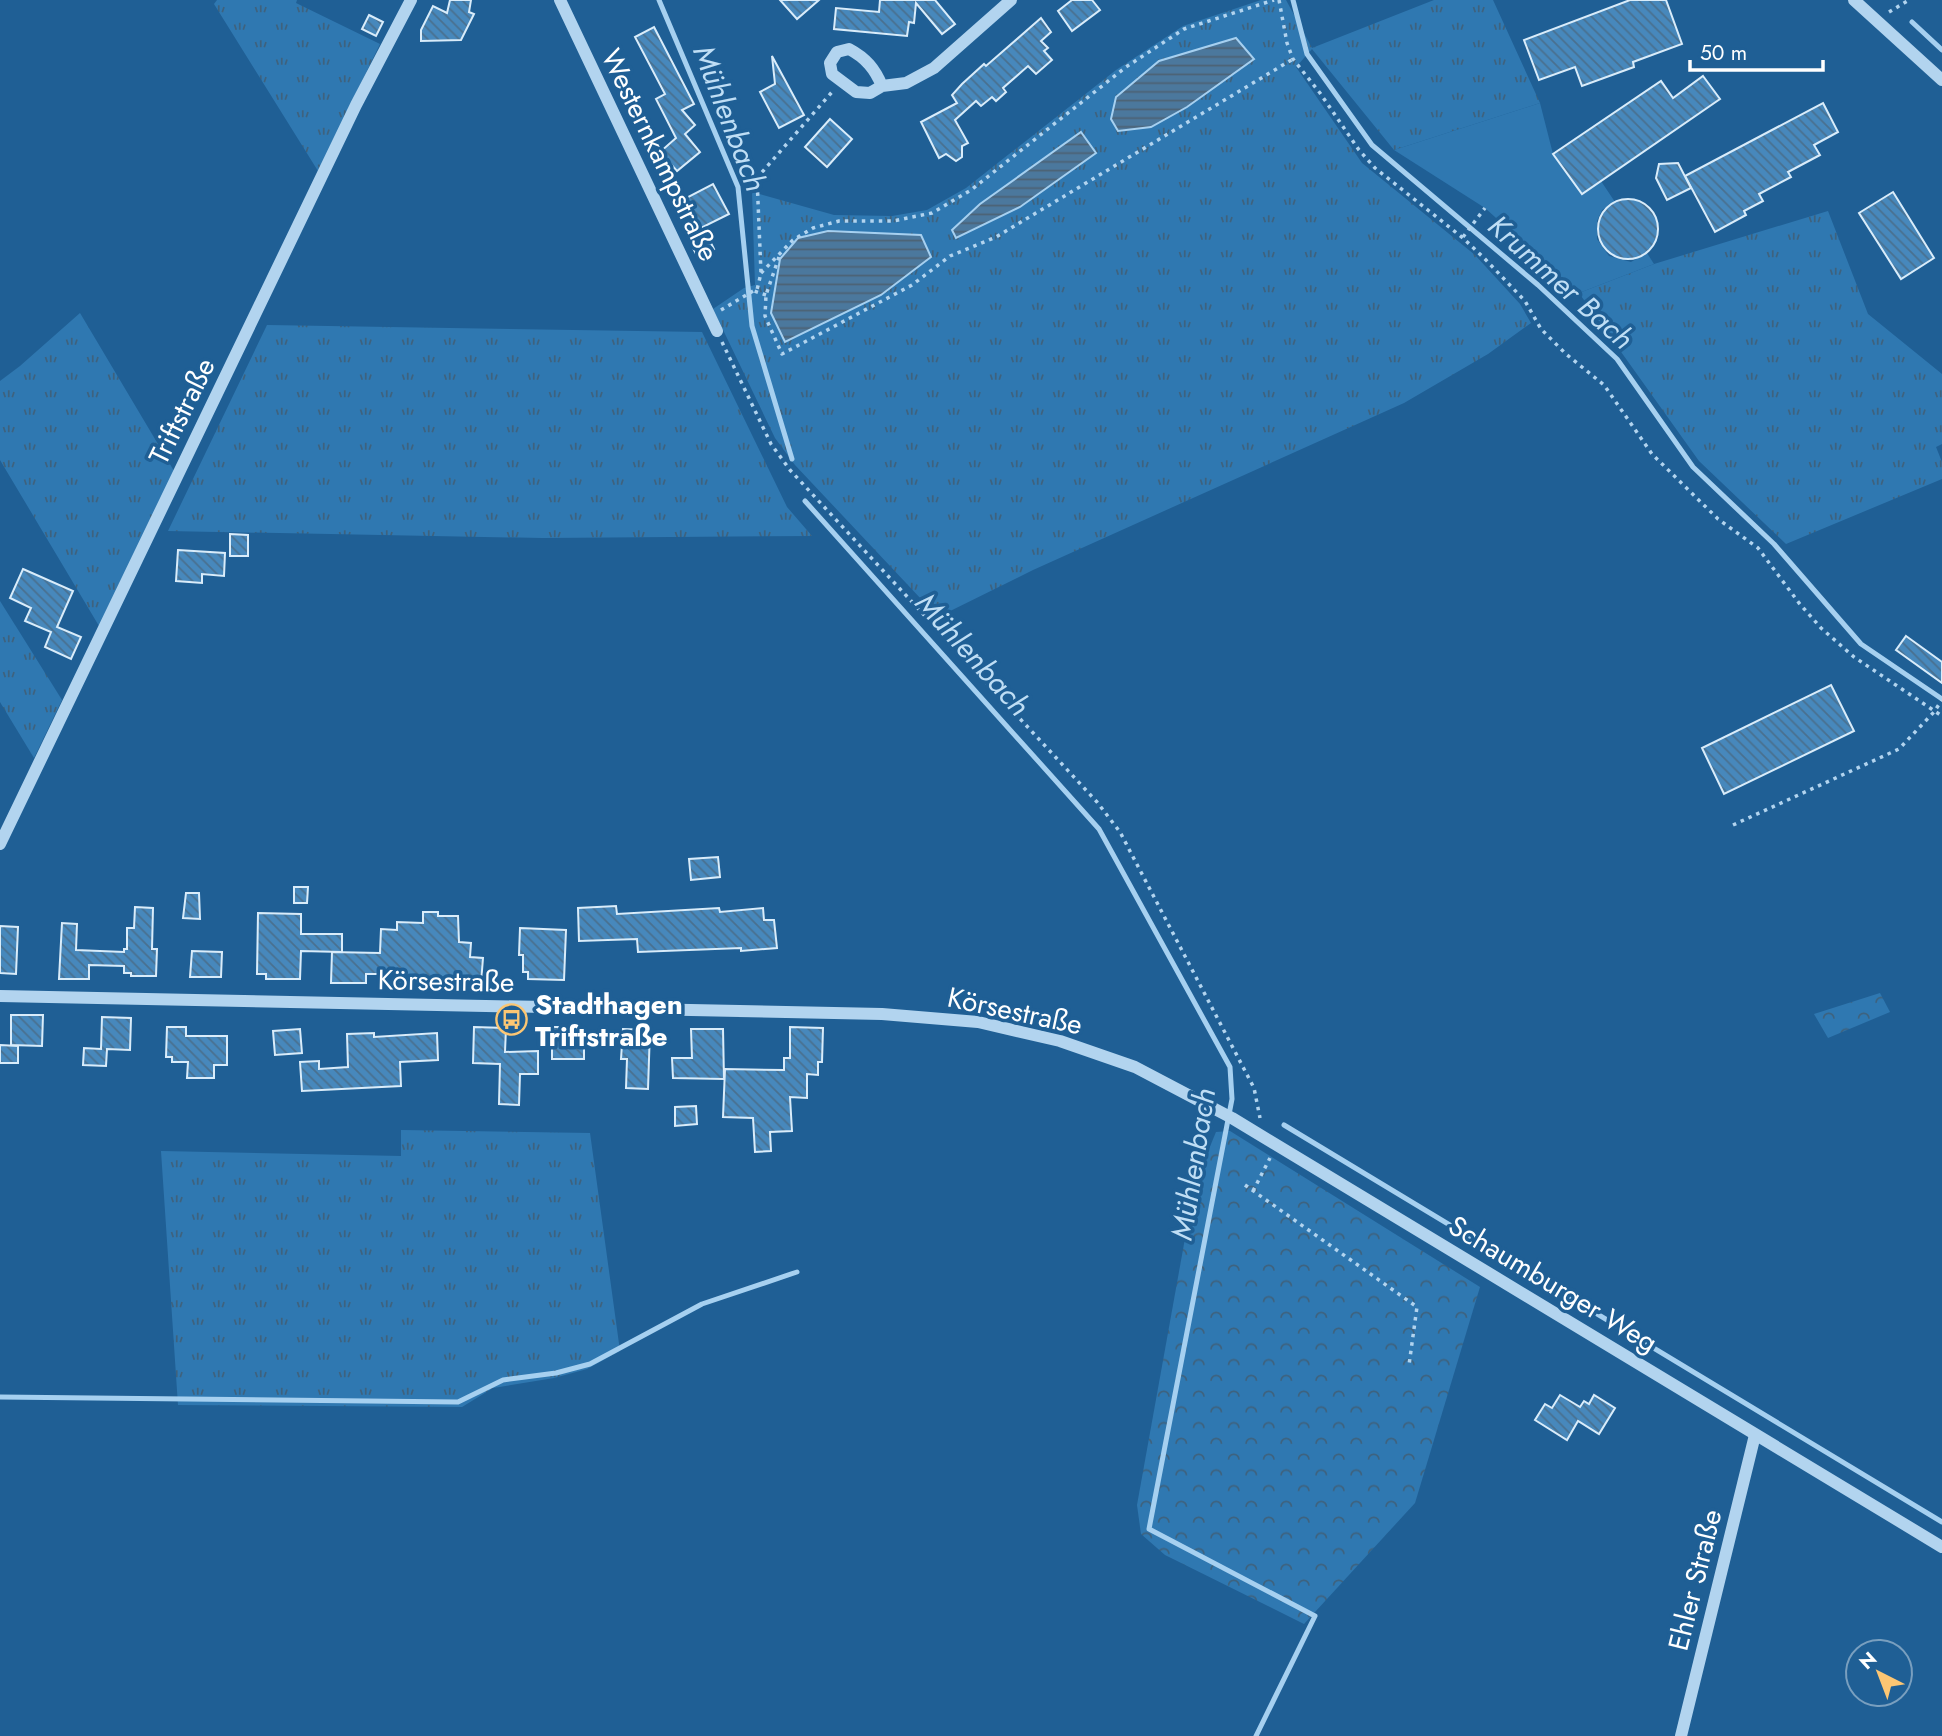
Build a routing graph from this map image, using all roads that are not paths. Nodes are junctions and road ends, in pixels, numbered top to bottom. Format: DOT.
graph roads {
  1 [pos="411,0"];
  2 [pos="560,0"];
  3 [pos="1011,0"];
  4 [pos="1854,0"];
  5 [pos="1942,80"];
  6 [pos="882,86"];
  7 [pos="717,331"];
  8 [pos="0,844"];
  9 [pos="0,996"];
  10 [pos="1135,1068"];
  11 [pos="1755,1435"];
  12 [pos="1942,1547"];
  13 [pos="1681,1736"];
  1 -- 8 [label="street, Triftstraße"];
  2 -- 7 [label="street, Westernkampstraße"];
  3 -- 6 [label="street"];
  4 -- 5 [label="street"];
  6 -- 6 [label="street"];
  9 -- 10 [label="street, Körsestraße"];
  10 -- 11 [label="street, Schaumburger Weg"];
  11 -- 12 [label="street, Schaumburger Weg"];
  11 -- 13 [label="street, Ehler Straße"];
}
